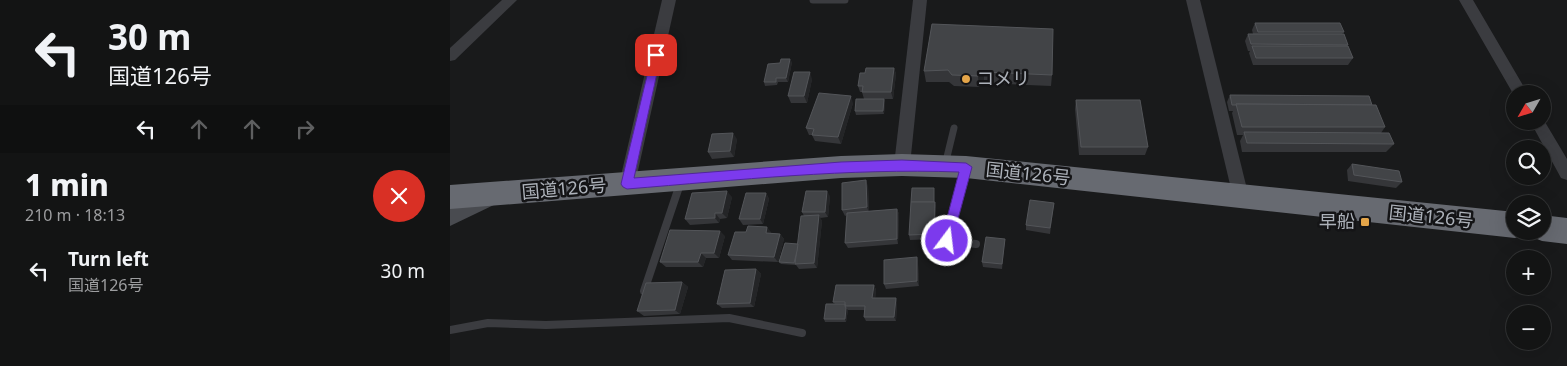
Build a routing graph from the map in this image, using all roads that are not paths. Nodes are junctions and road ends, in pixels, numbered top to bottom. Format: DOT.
graph roads {
  1 [pos="510,0"];
  2 [pos="669,0"];
  3 [pos="813,0"];
  4 [pos="846,0"];
  5 [pos="920,0"];
  6 [pos="1193,0"];
  7 [pos="1466,0"];
  8 [pos="450,56"];
  9 [pos="1515,85"];
  10 [pos="954,128"];
  11 [pos="1542,130"];
  12 [pos="902,165"];
  13 [pos="955,167"];
  14 [pos="1567,173"];
  15 [pos="681,180"];
  16 [pos="627,184"];
  17 [pos="492,195"];
  18 [pos="450,197"];
  19 [pos="1242,197"];
  20 [pos="450,216"];
  21 [pos="1506,224"];
  22 [pos="1551,229"];
  23 [pos="1567,231"];
  24 [pos="976,244"];
  25 [pos="640,303"];
  26 [pos="637,312"];
  27 [pos="634,322"];
  28 [pos="450,330"];
  29 [pos="802,333"];
  1 -- 8 [label="street"];
  2 -- 16 [label="street"];
  3 -- 4 [label="lane"];
  5 -- 12 [label="street"];
  6 -- 19 [label="street"];
  7 -- 9 [label="street"];
  10 -- 13 [label="lane"];
  11 -- 14 [label="street"];
  12 -- 13 [label="highway, 国道126号"];
  12 -- 15 [label="highway, 国道126号"];
  13 -- 19 [label="highway, 国道126号"];
  13 -- 24 [label="lane"];
  15 -- 16 [label="highway, 国道126号"];
  15 -- 25 [label="lane"];
  16 -- 17 [label="highway, 国道126号"];
  17 -- 18 [label="highway, 国道126号"];
  17 -- 20 [label="main road"];
  19 -- 21 [label="highway, 国道126号"];
  22 -- 23 [label="highway"];
  26 -- 27 [label="lane"];
  27 -- 28 [label="lane"];
  27 -- 29 [label="lane"];
}
